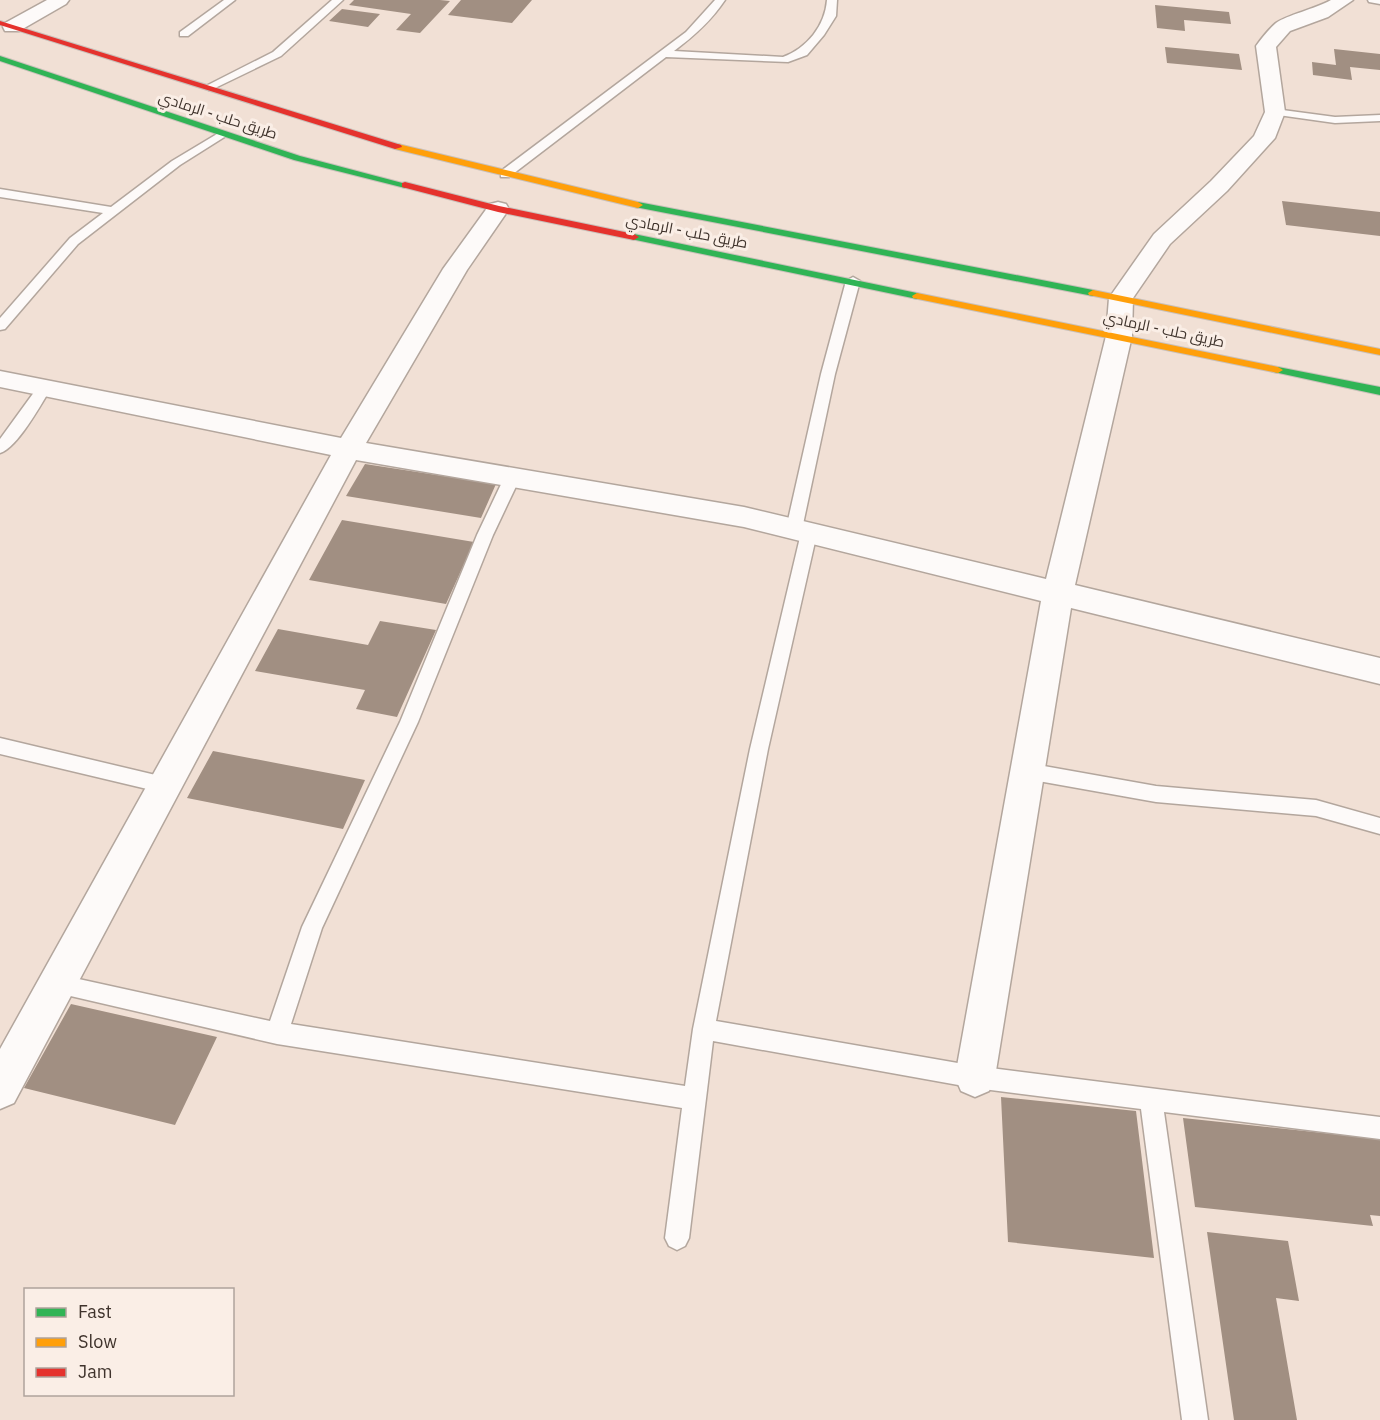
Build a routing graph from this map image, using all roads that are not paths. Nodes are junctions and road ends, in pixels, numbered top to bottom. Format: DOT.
graph roads {
  1 [pos="60,0"];
  2 [pos="230,0"];
  3 [pos="338,0"];
  4 [pos="720,0"];
  5 [pos="832,0"];
  6 [pos="1344,0"];
  7 [pos="1373,0"];
  8 [pos="1380,1"];
  9 [pos="6,25"];
  10 [pos="184,34"];
  11 [pos="665,54"];
  12 [pos="0,58"];
  13 [pos="209,87"];
  14 [pos="1275,112"];
  15 [pos="1380,118"];
  16 [pos="222,134"];
  17 [pos="505,174"];
  18 [pos="0,193"];
  19 [pos="498,209"];
  20 [pos="113,211"];
  21 [pos="853,281"];
  22 [pos="1121,298"];
  23 [pos="0,326"];
  24 [pos="1119,336"];
  25 [pos="1380,352"];
  26 [pos="0,379"];
  27 [pos="45,387"];
  28 [pos="1380,391"];
  29 [pos="0,448"];
  30 [pos="348,449"];
  31 [pos="512,478"];
  32 [pos="802,531"];
  33 [pos="1058,593"];
  34 [pos="1380,671"];
  35 [pos="0,746"];
  36 [pos="1027,771"];
  37 [pos="164,785"];
  38 [pos="1380,826"];
  39 [pos="56,984"];
  40 [pos="704,1029"];
  41 [pos="277,1033"];
  42 [pos="975,1077"];
  43 [pos="0,1089"];
  44 [pos="695,1099"];
  45 [pos="1151,1100"];
  46 [pos="1380,1128"];
  47 [pos="677,1239"];
  48 [pos="1195,1420"];
  1 -- 9 [label="street"];
  2 -- 10 [label="lane"];
  3 -- 13 [label="lane"];
  4 -- 11 [label="lane"];
  5 -- 11 [label="lane"];
  6 -- 14 [label="street"];
  7 -- 8 [label="lane"];
  9 -- 13 [label="highway, طريق حلب - الرمادي"];
  11 -- 17 [label="lane"];
  12 -- 16 [label="highway, طريق حلب - الرمادي"];
  13 -- 17 [label="highway, طريق حلب - الرمادي"];
  14 -- 15 [label="lane"];
  14 -- 22 [label="street"];
  16 -- 19 [label="highway, طريق حلب - الرمادي"];
  16 -- 20 [label="lane"];
  17 -- 22 [label="highway, طريق حلب - الرمادي"];
  18 -- 20 [label="lane"];
  19 -- 21 [label="highway, طريق حلب - الرمادي"];
  19 -- 30 [label="street"];
  20 -- 23 [label="lane"];
  21 -- 24 [label="highway, طريق حلب - الرمادي"];
  21 -- 32 [label="lane"];
  22 -- 24 [label="street"];
  22 -- 25 [label="highway, طريق حلب - الرمادي"];
  24 -- 28 [label="highway, طريق حلب - الرمادي"];
  24 -- 33 [label="street"];
  26 -- 27 [label="street"];
  27 -- 29 [label="lane"];
  27 -- 30 [label="street"];
  30 -- 31 [label="street"];
  30 -- 37 [label="street"];
  31 -- 32 [label="street"];
  31 -- 41 [label="lane"];
  32 -- 33 [label="street"];
  32 -- 40 [label="lane"];
  33 -- 34 [label="street"];
  33 -- 36 [label="street"];
  35 -- 37 [label="lane"];
  36 -- 38 [label="lane"];
  36 -- 42 [label="street"];
  37 -- 39 [label="street"];
  39 -- 41 [label="lane"];
  39 -- 43 [label="street"];
  40 -- 42 [label="lane"];
  40 -- 44 [label="lane"];
  41 -- 44 [label="lane"];
  42 -- 45 [label="lane"];
  44 -- 47 [label="lane"];
  45 -- 46 [label="lane"];
  45 -- 48 [label="lane"];
}
